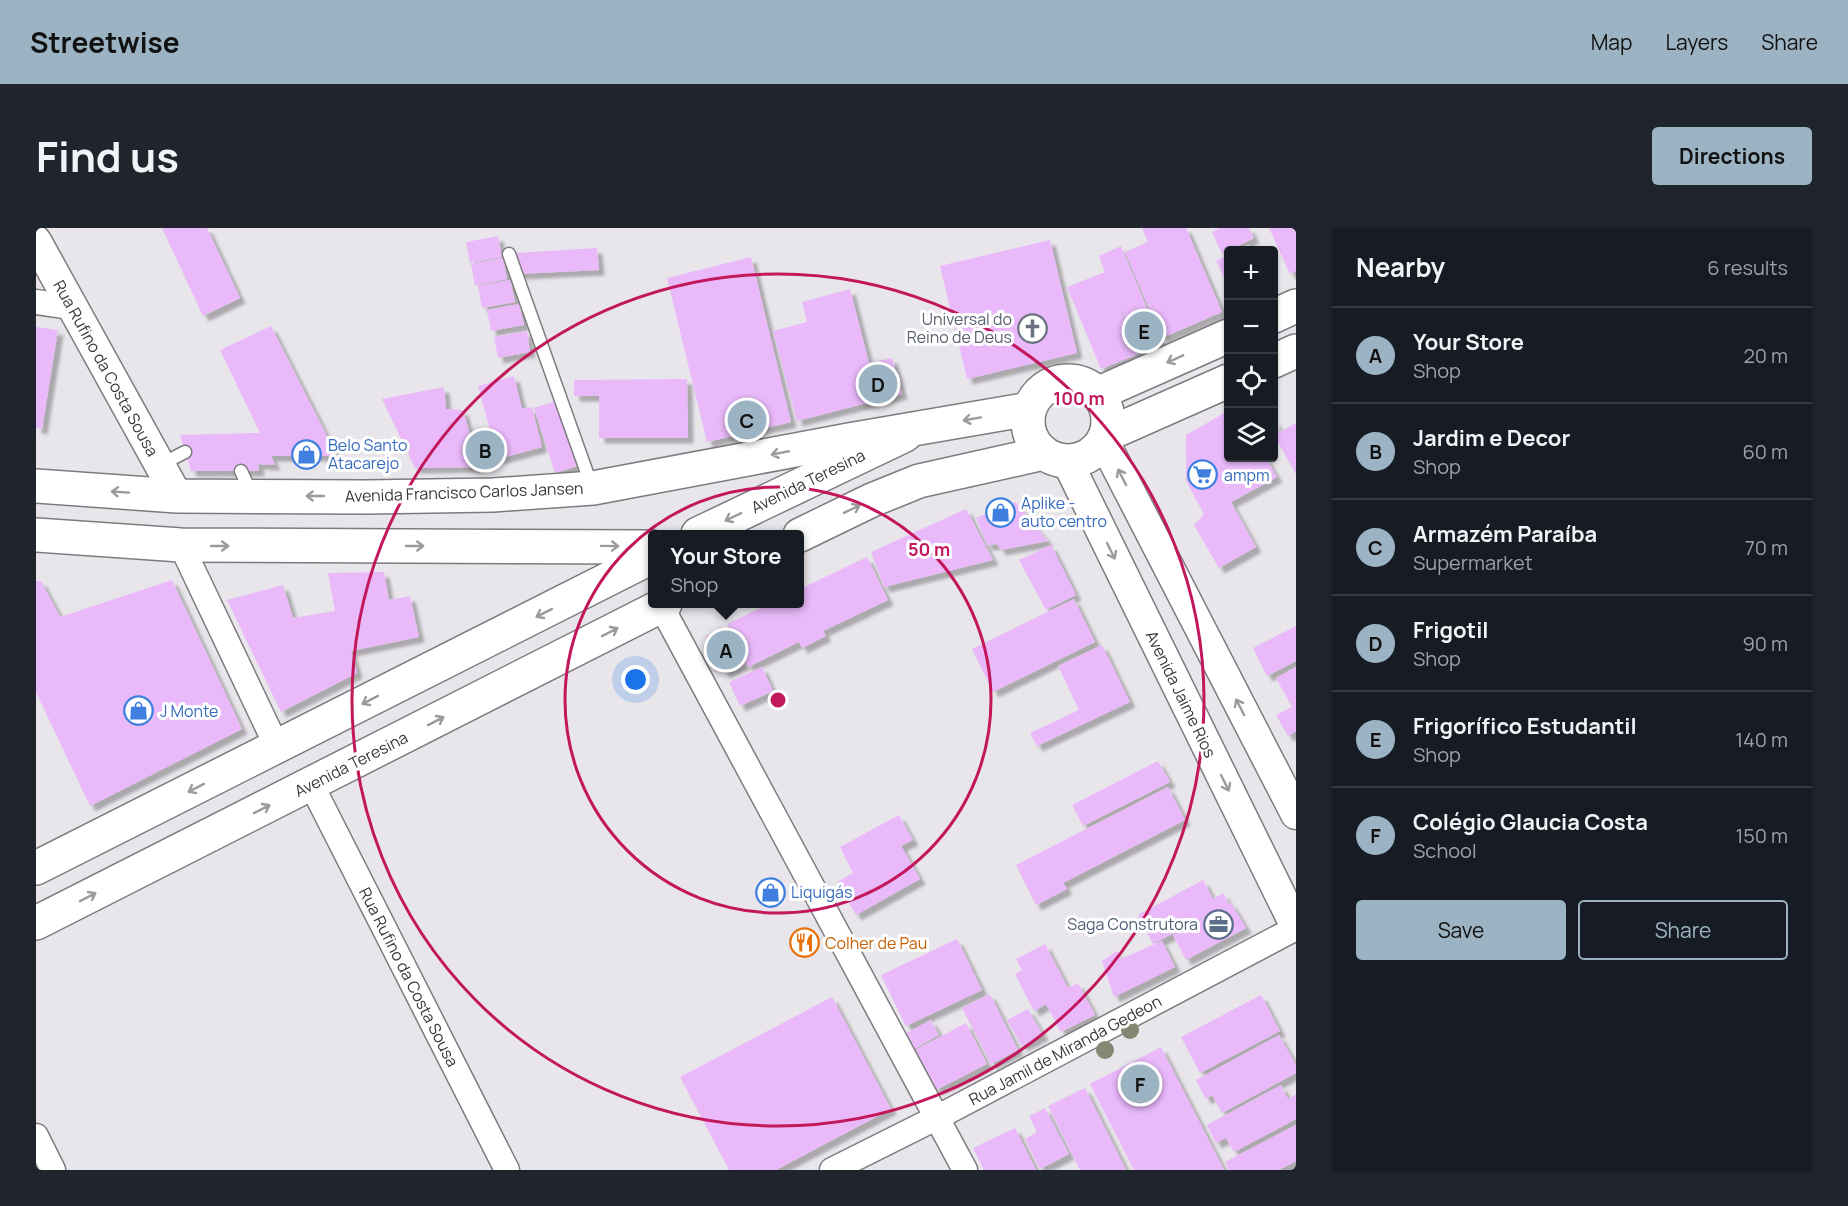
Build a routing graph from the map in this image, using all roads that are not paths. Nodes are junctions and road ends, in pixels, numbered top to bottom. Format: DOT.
graph roads {
  1 [pos="36,241"];
  2 [pos="509,254"];
  3 [pos="36,302"];
  4 [pos="1296,306"];
  5 [pos="71,307"];
  6 [pos="1278,314"];
  7 [pos="1224,338"];
  8 [pos="1296,351"];
  9 [pos="1278,360"];
  10 [pos="1224,383"];
  11 [pos="1097,394"];
  12 [pos="1029,409"];
  13 [pos="918,429"];
  14 [pos="1104,438"];
  15 [pos="1056,457"];
  16 [pos="36,486"];
  17 [pos="593,488"];
  18 [pos="177,495"];
  19 [pos="367,497"];
  20 [pos="706,530"];
  21 [pos="804,533"];
  22 [pos="36,535"];
  23 [pos="180,545"];
  24 [pos="367,546"];
  25 [pos="648,546"];
  26 [pos="648,559"];
  27 [pos="657,608"];
  28 [pos="665,608"];
  29 [pos="277,747"];
  30 [pos="311,784"];
  31 [pos="153,810"];
  32 [pos="1296,814"];
  33 [pos="175,853"];
  34 [pos="36,868"];
  35 [pos="36,923"];
  36 [pos="1296,927"];
  37 [pos="938,1117"];
  38 [pos="36,1136"];
  39 [pos="53,1170"];
  40 [pos="507,1170"];
  41 [pos="832,1170"];
  42 [pos="965,1170"];
  1 -- 5 [label="street, Rua Rufino da Costa Sousa"];
  2 -- 17 [label="lane"];
  3 -- 5 [label="street"];
  4 -- 6 [label="main road"];
  5 -- 18 [label="street, Rua Rufino da Costa Sousa"];
  7 -- 11 [label="main road, one-way"];
  8 -- 9 [label="main road"];
  10 -- 14 [label="main road"];
  11 -- 12 [label="main road"];
  11 -- 14 [label="main road"];
  12 -- 13 [label="main road, Avenida Francisco Carlos Jansen, one-way"];
  12 -- 15 [label="main road"];
  13 -- 17 [label="main road, Avenida Francisco Carlos Jansen, one-way"];
  13 -- 20 [label="main road, Avenida Teresina, one-way"];
  14 -- 15 [label="main road"];
  32 -- 14 [label="street, one-way"];
  21 -- 15 [label="main road, one-way"];
  15 -- 36 [label="street, Avenida Jaime Rios, one-way"];
  18 -- 16 [label="main road, Avenida Francisco Carlos Jansen, one-way"];
  17 -- 19 [label="main road, Avenida Francisco Carlos Jansen"];
  19 -- 18 [label="main road, Avenida Francisco Carlos Jansen, one-way"];
  19 -- 24 [label="main road"];
  22 -- 23 [label="main road"];
  23 -- 24 [label="main road, one-way"];
  23 -- 29 [label="street"];
  24 -- 25 [label="main road, one-way"];
  26 -- 29 [label="main road, one-way"];
  30 -- 27 [label="main road, Avenida Teresina, one-way"];
  28 -- 37 [label="street"];
  29 -- 31 [label="main road, one-way"];
  33 -- 30 [label="main road, Avenida Teresina, one-way"];
  30 -- 40 [label="street, Rua Rufino da Costa Sousa"];
  31 -- 33 [label="main road"];
  31 -- 34 [label="main road"];
  35 -- 33 [label="main road, Avenida Teresina, one-way"];
  36 -- 37 [label="street, Rua Jamil de Miranda Gedeon"];
  37 -- 41 [label="street, Rua Jamil de Miranda Gedeon"];
  37 -- 42 [label="street"];
  38 -- 39 [label="street"];
}
